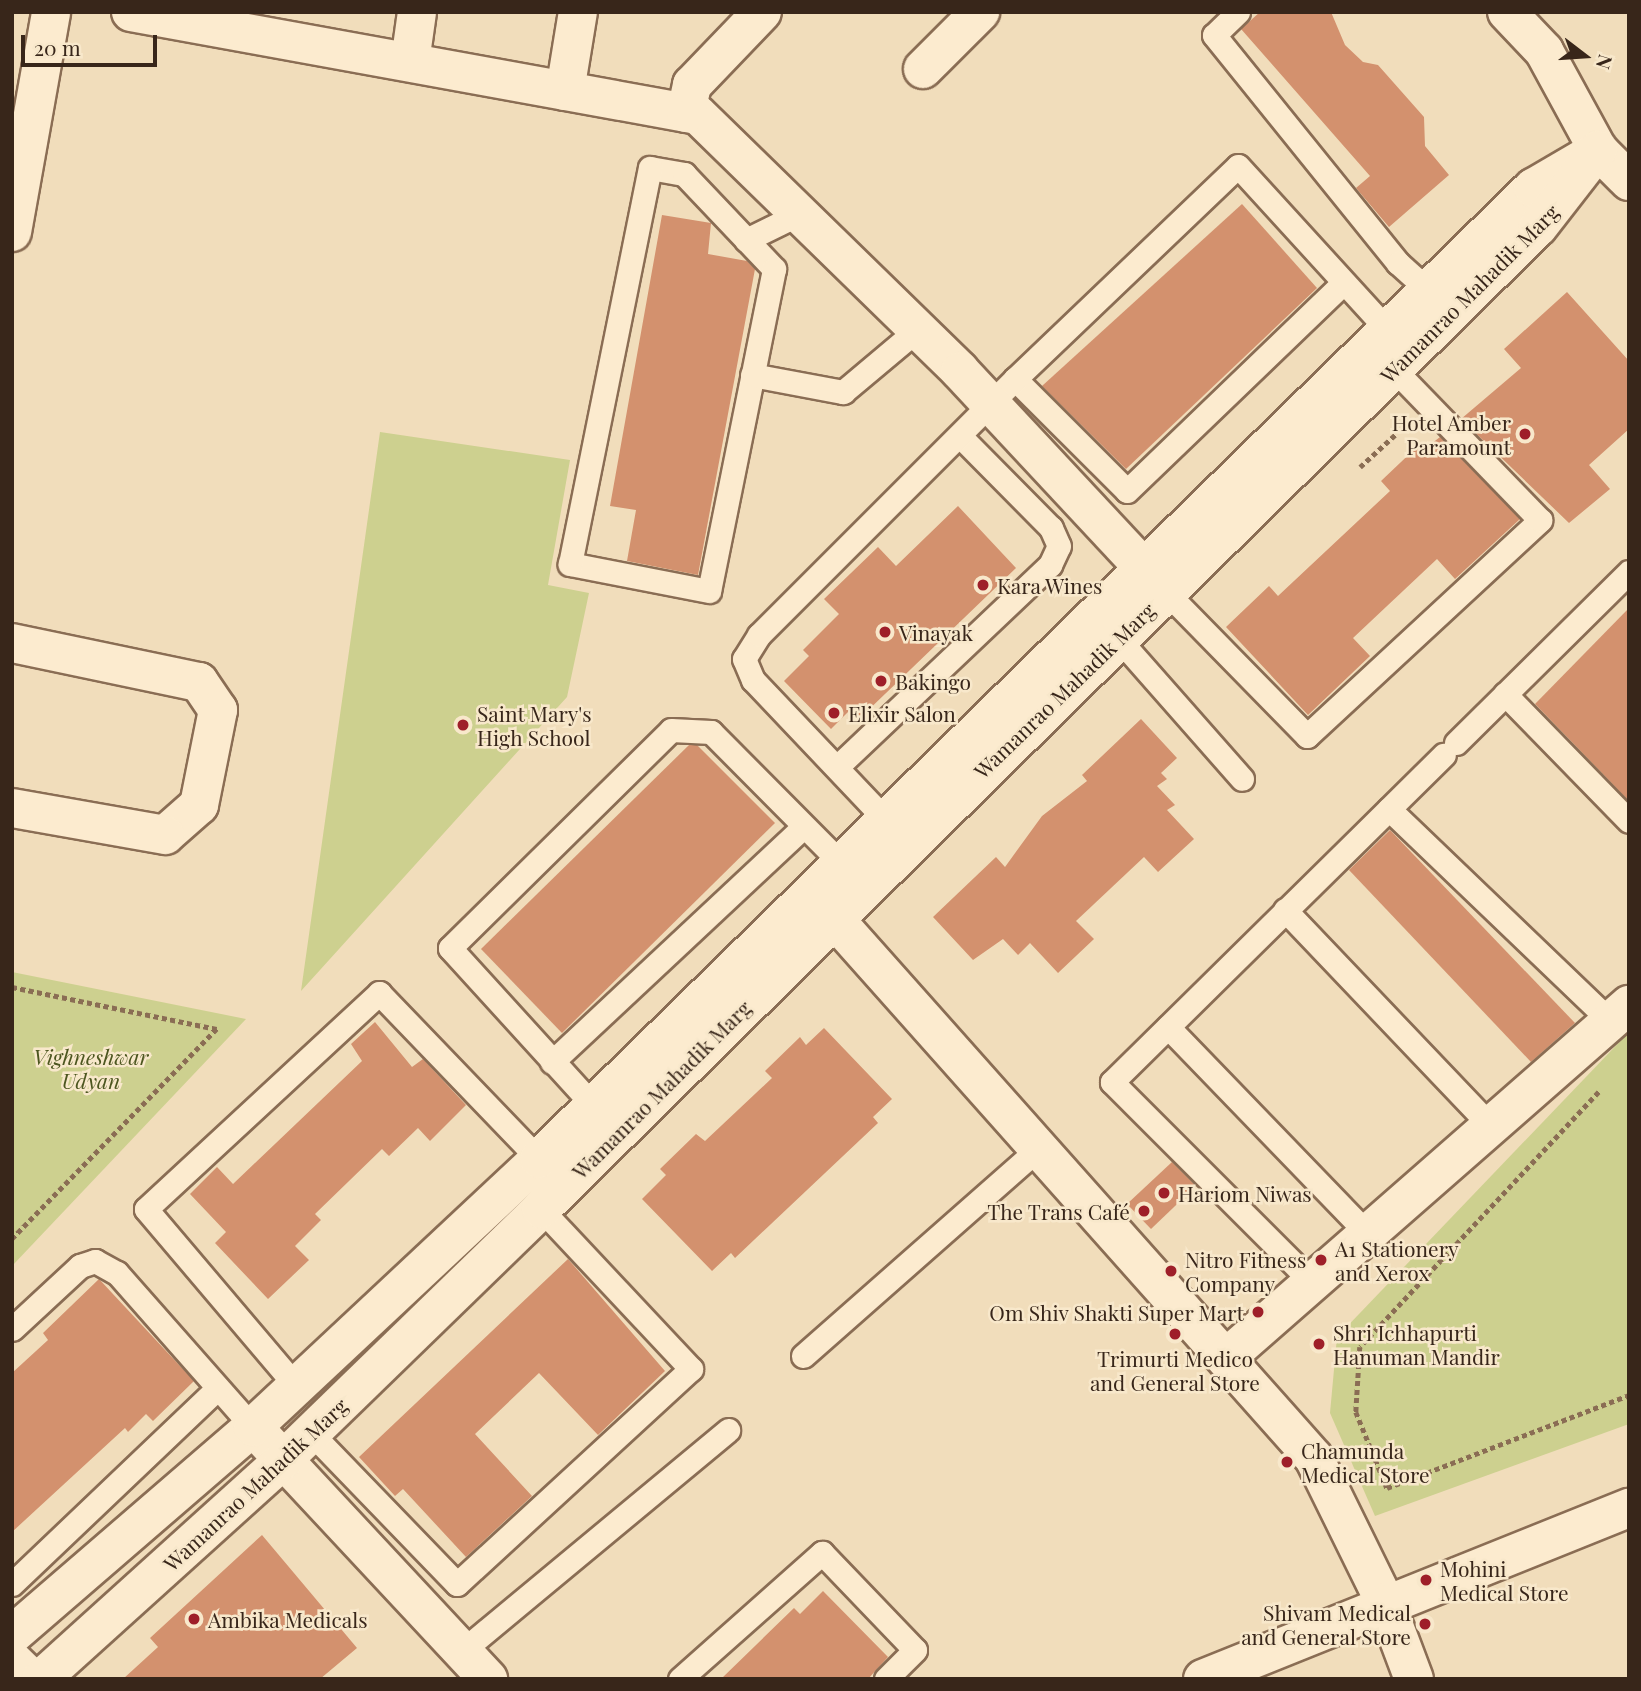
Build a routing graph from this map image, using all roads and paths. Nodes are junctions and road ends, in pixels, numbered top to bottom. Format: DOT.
graph roads {
  1 [pos="51,12"];
  2 [pos="131,12"];
  3 [pos="417,12"];
  4 [pos="578,12"];
  5 [pos="762,12"];
  6 [pos="980,12"];
  7 [pos="1238,12"];
  8 [pos="1507,12"];
  9 [pos="250,23"];
  10 [pos="410,62"];
  11 [pos="923,69"];
  12 [pos="565,90"];
  13 [pos="686,113"];
  14 [pos="1618,165"];
  15 [pos="799,214"];
  16 [pos="12,232"];
  17 [pos="746,240"];
  18 [pos="1342,284"];
  19 [pos="1427,289"];
  20 [pos="918,330"];
  21 [pos="1385,348"];
  22 [pos="752,375"];
  23 [pos="1002,392"];
  24 [pos="961,437"];
  25 [pos="1629,572"];
  26 [pos="1153,579"];
  27 [pos="1116,637"];
  28 [pos="12,643"];
  29 [pos="1505,694"];
  30 [pos="837,767"];
  31 [pos="1242,779"];
  32 [pos="12,808"];
  33 [pos="1389,809"];
  34 [pos="884,818"];
  35 [pos="1629,821"];
  36 [pos="803,827"];
  37 [pos="842,864"];
  38 [pos="822,904"];
  39 [pos="1285,910"];
  40 [pos="12,988"];
  41 [pos="1620,1013"];
  42 [pos="1168,1027"];
  43 [pos="552,1062"];
  44 [pos="1604,1087"];
  45 [pos="592,1104"];
  46 [pos="1490,1126"];
  47 [pos="1040,1147"];
  48 [pos="539,1158"];
  49 [pos="541,1209"];
  50 [pos="1368,1234"];
  51 [pos="12,1239"];
  52 [pos="1312,1282"];
  53 [pos="12,1329"];
  54 [pos="803,1356"];
  55 [pos="1226,1358"];
  56 [pos="296,1386"];
  57 [pos="218,1388"];
  58 [pos="1629,1395"];
  59 [pos="253,1427"];
  60 [pos="728,1430"];
  61 [pos="311,1433"];
  62 [pos="283,1460"];
  63 [pos="1629,1508"];
  64 [pos="12,1584"];
  65 [pos="1385,1602"];
  66 [pos="12,1635"];
  67 [pos="461,1651"];
  68 [pos="12,1660"];
  69 [pos="32,1679"];
  70 [pos="41,1679"];
  71 [pos="488,1679"];
  72 [pos="680,1679"];
  73 [pos="886,1679"];
  74 [pos="1203,1679"];
  75 [pos="1414,1679"];
  1 -- 16 [label="street"];
  2 -- 9 [label="street"];
  3 -- 10 [label="street"];
  4 -- 12 [label="street"];
  5 -- 13 [label="street"];
  6 -- 11 [label="street"];
  7 -- 19 [label="lane"];
  8 -- 14 [label="street"];
  9 -- 10 [label="street"];
  10 -- 12 [label="street"];
  12 -- 13 [label="street"];
  13 -- 15 [label="street"];
  14 -- 19 [label="street, Wamanrao Mahadik Marg"];
  14 -- 21 [label="street, Wamanrao Mahadik Marg"];
  15 -- 17 [label="lane"];
  15 -- 20 [label="street"];
  17 -- 22 [label="lane"];
  17 -- 22 [label="lane"];
  18 -- 21 [label="lane"];
  18 -- 23 [label="lane"];
  18 -- 23 [label="lane"];
  19 -- 21 [label="street, Wamanrao Mahadik Marg"];
  20 -- 22 [label="lane"];
  20 -- 23 [label="street"];
  21 -- 26 [label="street, Wamanrao Mahadik Marg"];
  21 -- 26 [label="lane"];
  23 -- 24 [label="lane"];
  23 -- 26 [label="street"];
  24 -- 30 [label="lane"];
  24 -- 30 [label="lane"];
  25 -- 29 [label="lane"];
  26 -- 27 [label="street, Wamanrao Mahadik Marg"];
  26 -- 34 [label="street, Wamanrao Mahadik Marg"];
  27 -- 31 [label="lane"];
  27 -- 38 [label="street, Wamanrao Mahadik Marg"];
  28 -- 32 [label="street"];
  29 -- 33 [label="lane"];
  29 -- 35 [label="lane"];
  30 -- 34 [label="lane"];
  33 -- 39 [label="lane"];
  33 -- 41 [label="lane"];
  34 -- 37 [label="street, Wamanrao Mahadik Marg"];
  36 -- 37 [label="lane"];
  36 -- 43 [label="lane"];
  36 -- 43 [label="lane"];
  37 -- 38 [label="street, Wamanrao Mahadik Marg"];
  38 -- 45 [label="street, Wamanrao Mahadik Marg"];
  38 -- 47 [label="street"];
  38 -- 49 [label="street, Wamanrao Mahadik Marg"];
  39 -- 42 [label="lane"];
  39 -- 46 [label="lane"];
  40 -- 51 [label="path"];
  41 -- 46 [label="street"];
  42 -- 50 [label="lane"];
  42 -- 52 [label="lane"];
  43 -- 45 [label="lane"];
  44 -- 58 [label="path"];
  45 -- 48 [label="street, Wamanrao Mahadik Marg"];
  46 -- 50 [label="street"];
  47 -- 54 [label="lane"];
  47 -- 55 [label="street"];
  48 -- 56 [label="street, Wamanrao Mahadik Marg"];
  48 -- 56 [label="lane"];
  49 -- 61 [label="street, Wamanrao Mahadik Marg"];
  49 -- 61 [label="lane"];
  50 -- 52 [label="street"];
  52 -- 55 [label="street"];
  53 -- 57 [label="lane"];
  55 -- 65 [label="street"];
  56 -- 59 [label="street, Wamanrao Mahadik Marg"];
  57 -- 59 [label="lane"];
  57 -- 64 [label="lane"];
  59 -- 62 [label="street"];
  59 -- 66 [label="street, Wamanrao Mahadik Marg"];
  60 -- 67 [label="lane"];
  61 -- 62 [label="street, Wamanrao Mahadik Marg"];
  62 -- 67 [label="street"];
  62 -- 70 [label="street, Wamanrao Mahadik Marg"];
  63 -- 65 [label="street"];
  65 -- 74 [label="street"];
  65 -- 75 [label="street"];
  67 -- 71 [label="street"];
  68 -- 69 [label="street"];
  72 -- 73 [label="lane"];
}
